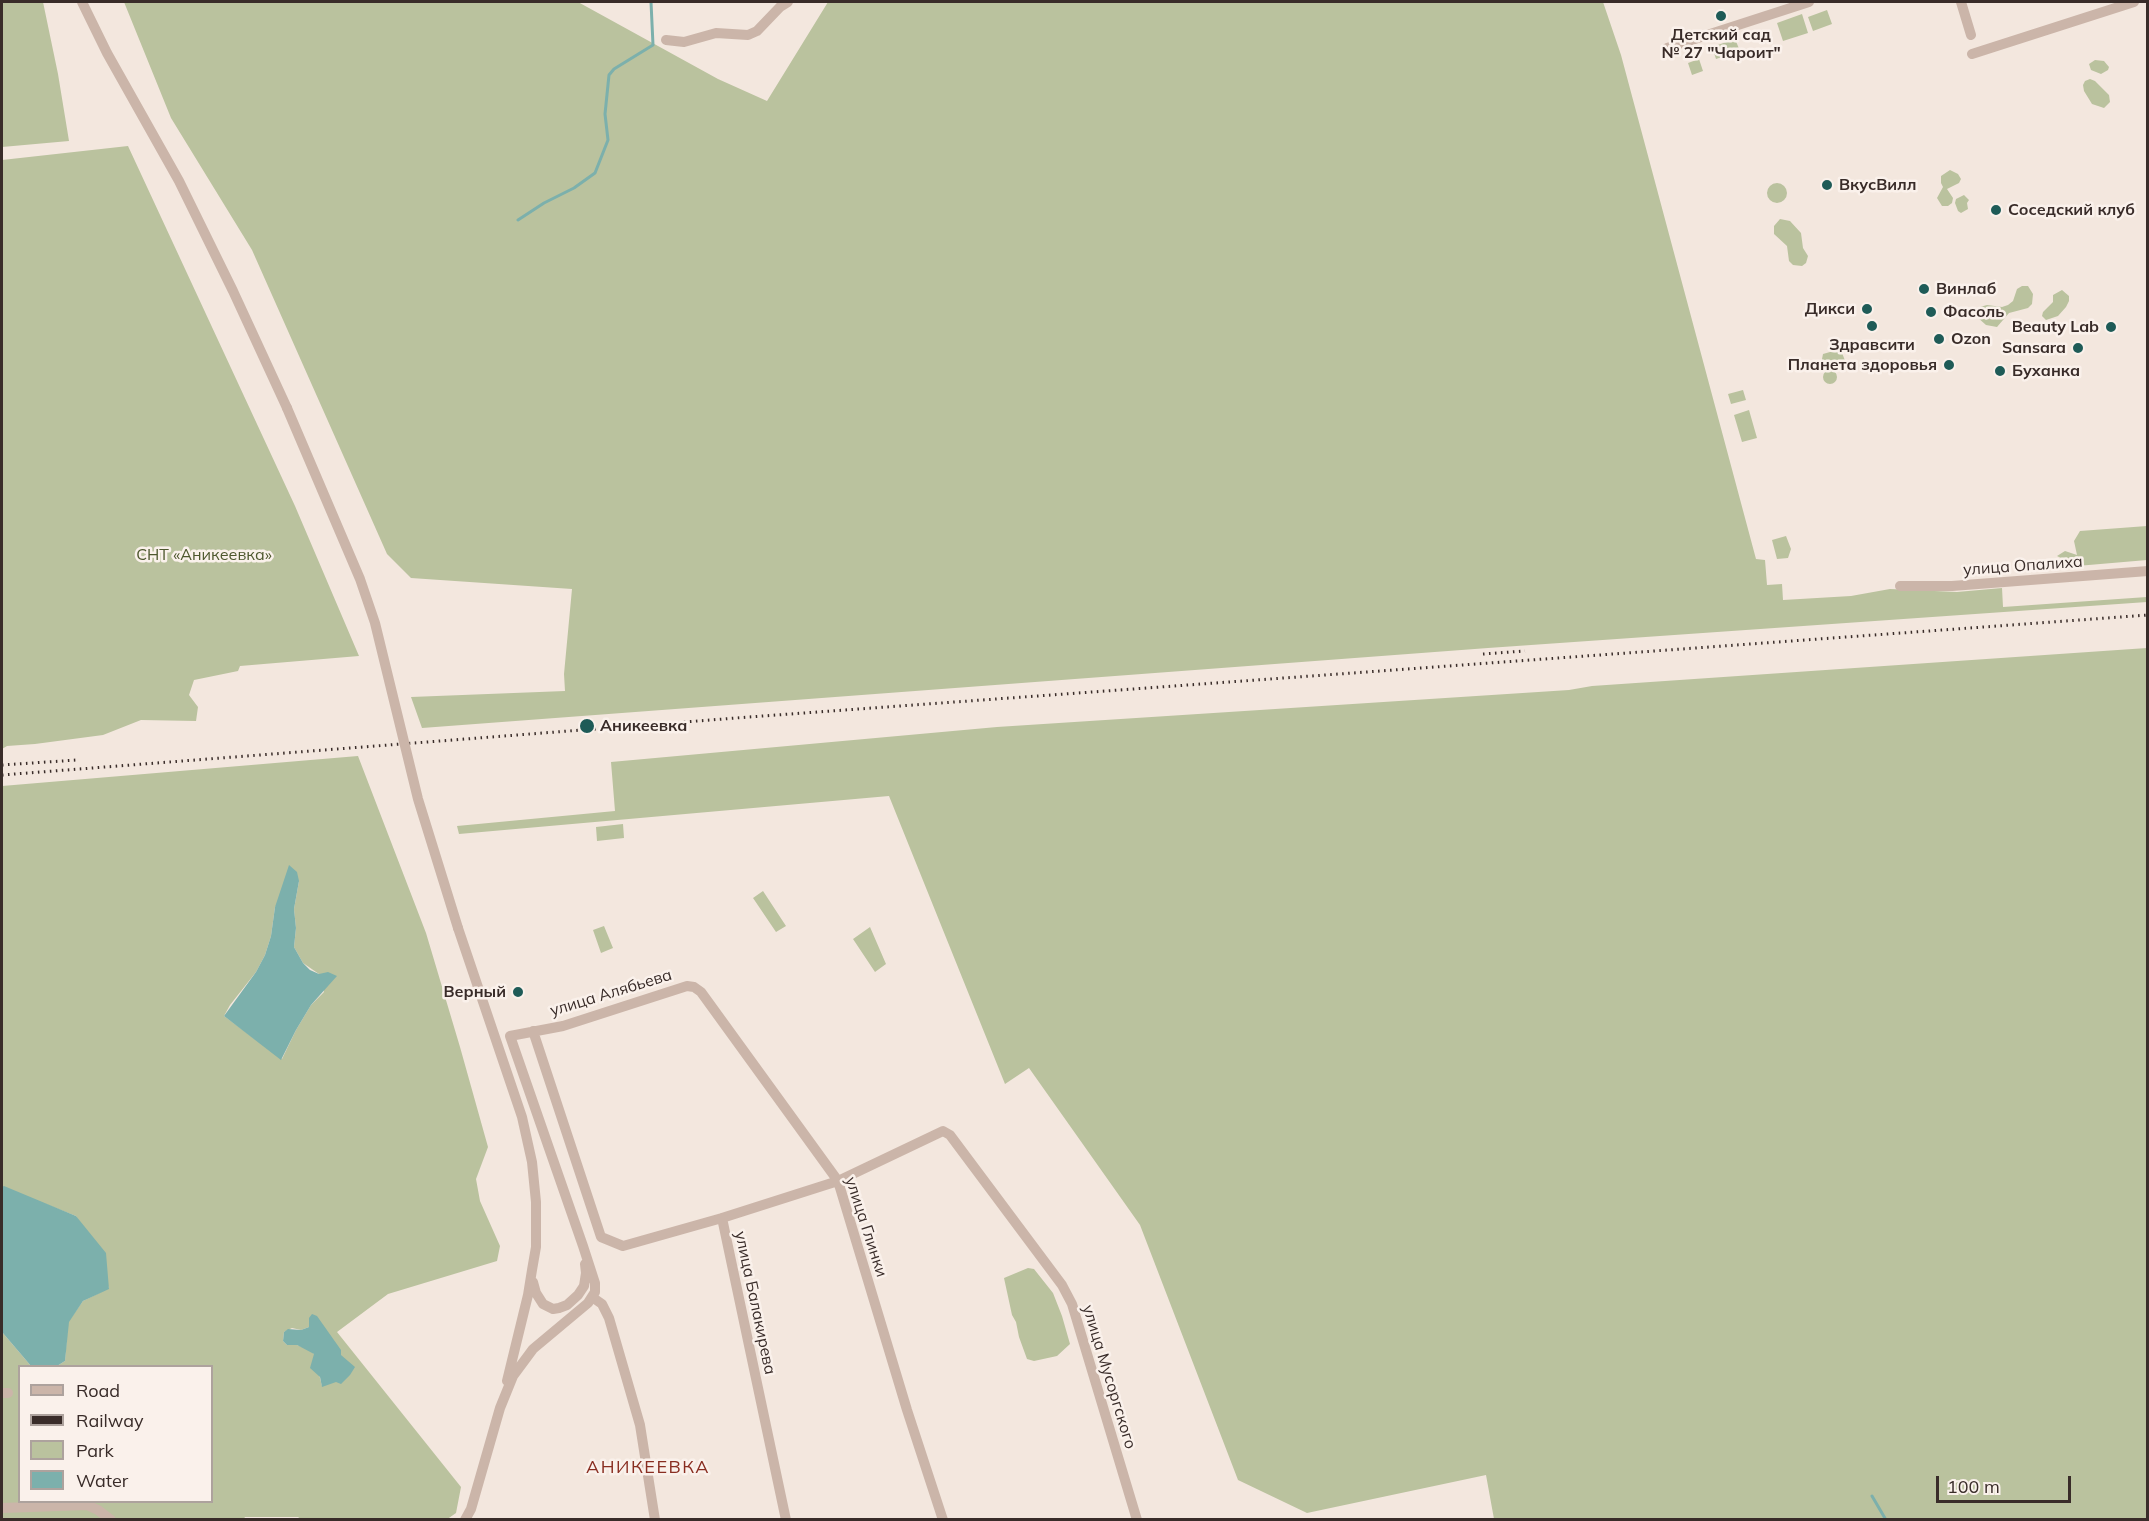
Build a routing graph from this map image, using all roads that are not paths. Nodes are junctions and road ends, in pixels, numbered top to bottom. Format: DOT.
graph roads {
  1 [pos="82,2"];
  2 [pos="788,2"];
  3 [pos="1809,2"];
  4 [pos="1960,2"];
  5 [pos="2134,2"];
  6 [pos="1971,35"];
  7 [pos="666,40"];
  8 [pos="1666,48"];
  9 [pos="1972,54"];
  10 [pos="2148,571"];
  11 [pos="1900,586"];
  12 [pos="687,986"];
  13 [pos="533,1031"];
  14 [pos="838,1181"];
  15 [pos="722,1218"];
  16 [pos="583,1246"];
  17 [pos="532,1270"];
  18 [pos="592,1297"];
  19 [pos="500,1408"];
  20 [pos="2,1508"];
  21 [pos="471,1514"];
  22 [pos="111,1520"];
  23 [pos="465,1520"];
  24 [pos="655,1520"];
  25 [pos="786,1520"];
  26 [pos="943,1520"];
  27 [pos="1137,1520"];
  1 -- 17 [label="street, bridge"];
  2 -- 7 [label="street"];
  3 -- 8 [label="street"];
  4 -- 6 [label="street"];
  5 -- 9 [label="street"];
  10 -- 11 [label="street, улица Опалиха"];
  12 -- 13 [label="street, улица Алябьева"];
  12 -- 14 [label="street, улица Глинки"];
  13 -- 15 [label="street, улица Балакирева"];
  13 -- 16 [label="street, улица Алябьева"];
  14 -- 15 [label="street"];
  14 -- 26 [label="street, улица Глинки"];
  14 -- 27 [label="street, улица Мусоргского"];
  15 -- 25 [label="street, улица Балакирева"];
  16 -- 17 [label="street"];
  16 -- 18 [label="street"];
  17 -- 19 [label="street"];
  18 -- 19 [label="street"];
  18 -- 24 [label="street"];
  19 -- 21 [label="street"];
  20 -- 22 [label="street"];
  21 -- 23 [label="street"];
}
